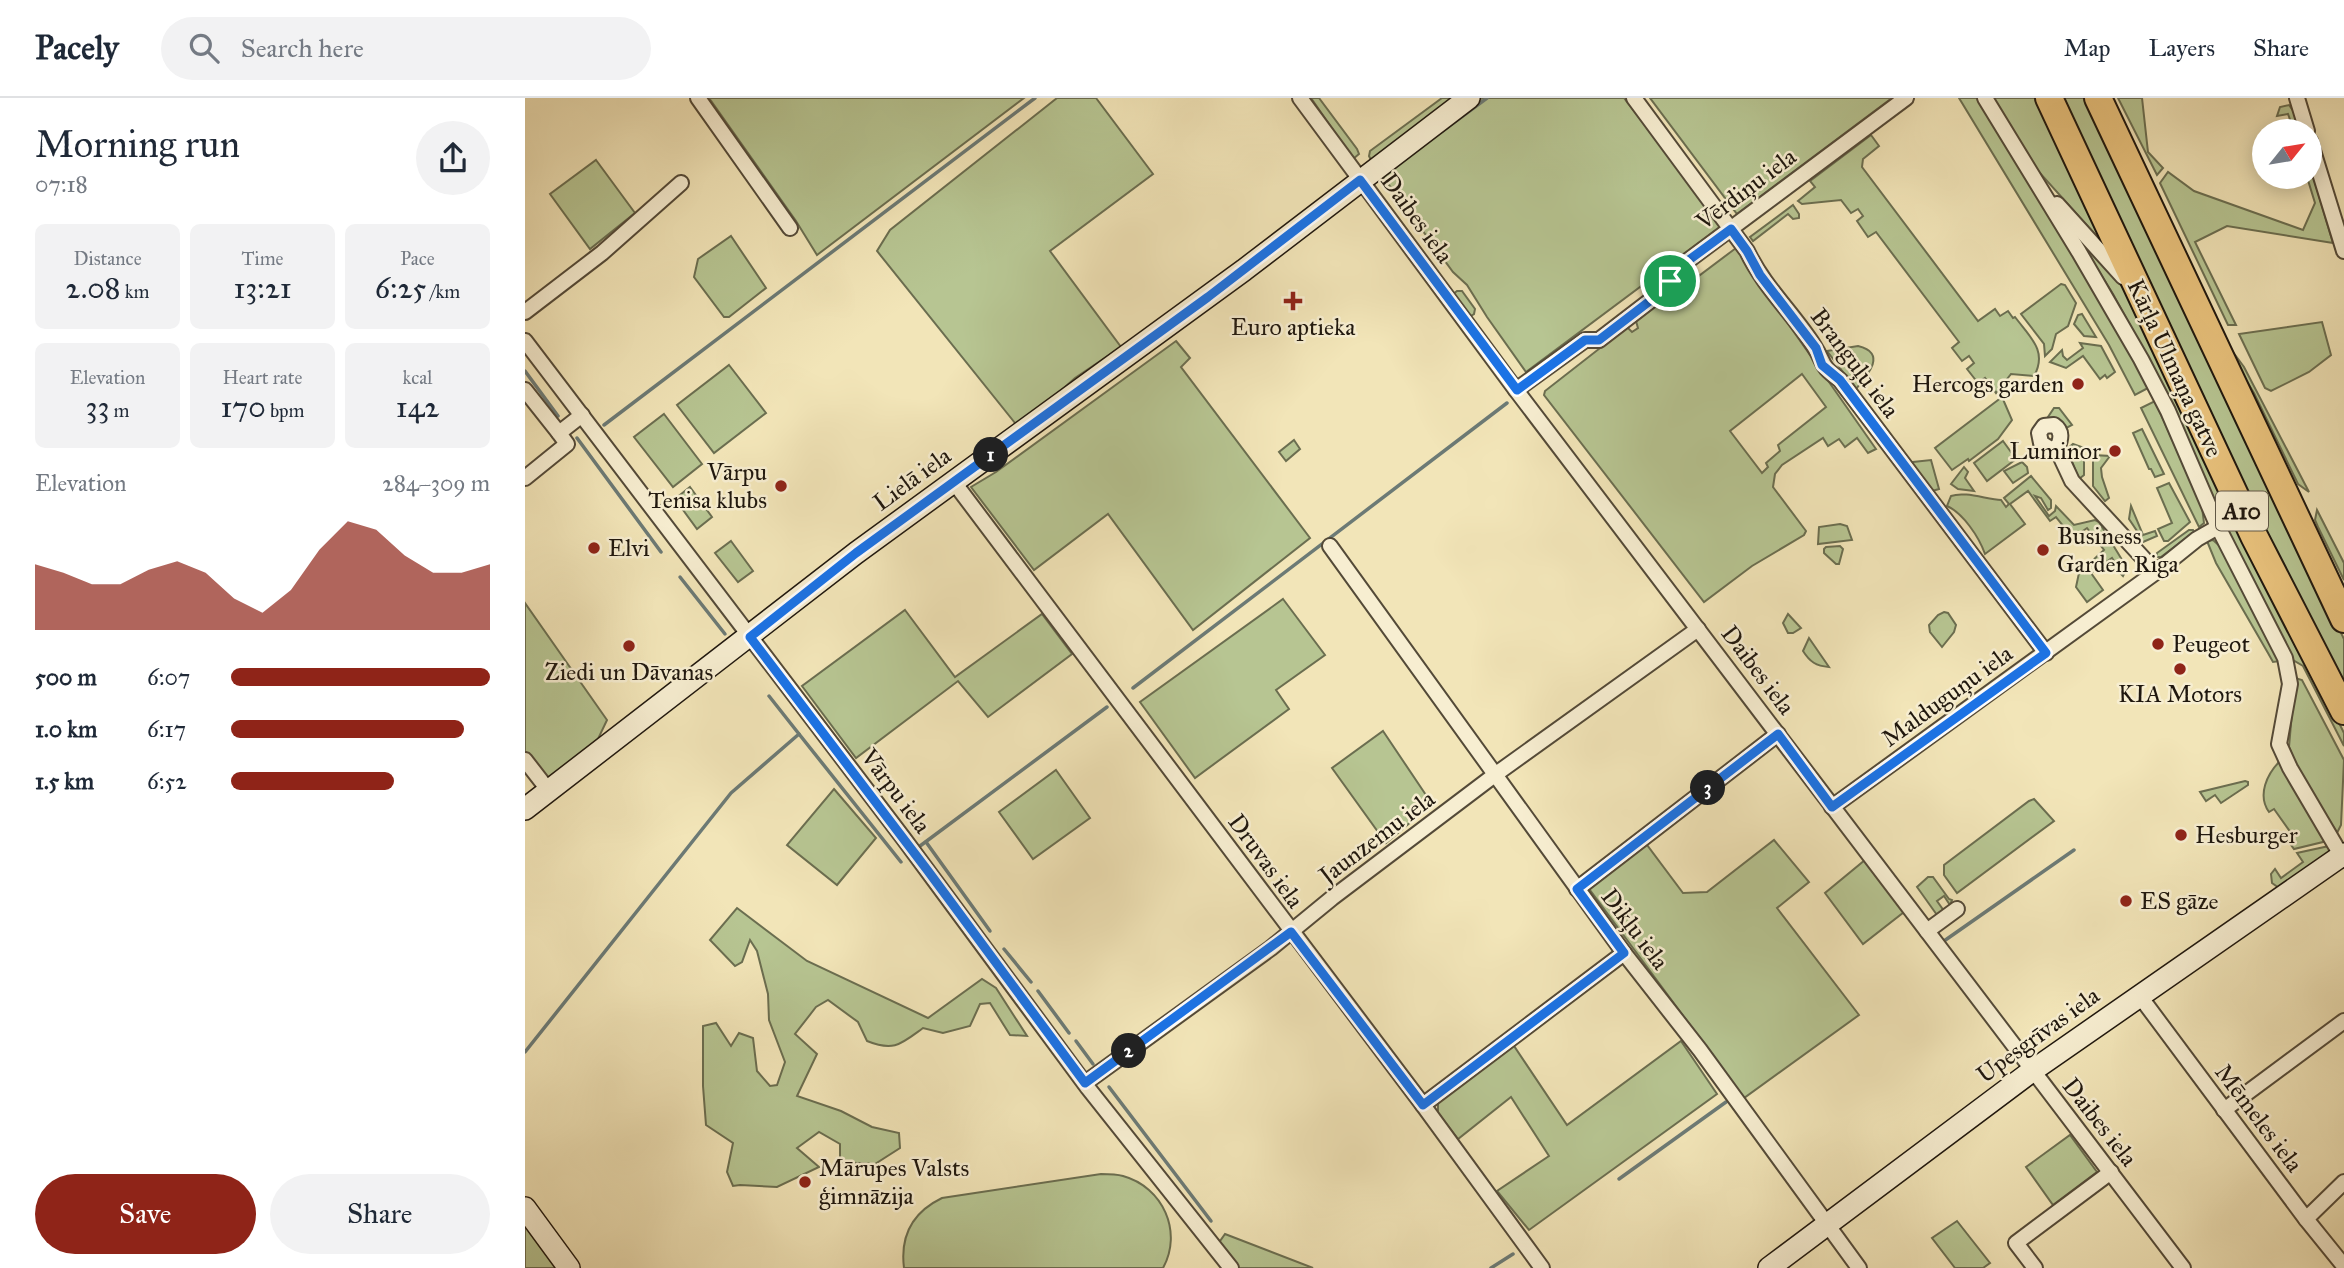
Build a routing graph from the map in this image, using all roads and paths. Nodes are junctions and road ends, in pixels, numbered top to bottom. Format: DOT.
graph roads {
  1 [pos="698,98"];
  2 [pos="1300,98"];
  3 [pos="1469,98"];
  4 [pos="1634,98"];
  5 [pos="1906,98"];
  6 [pos="1985,98"];
  7 [pos="2049,98"];
  8 [pos="2098,98"];
  9 [pos="2297,98"];
  10 [pos="2303,119"];
  11 [pos="1360,180"];
  12 [pos="2035,180"];
  13 [pos="2322,180"];
  14 [pos="681,183"];
  15 [pos="790,228"];
  16 [pos="1731,229"];
  17 [pos="2344,251"];
  18 [pos="2146,307"];
  19 [pos="525,312"];
  20 [pos="525,341"];
  21 [pos="525,390"];
  22 [pos="1517,390"];
  23 [pos="582,415"];
  24 [pos="559,433"];
  25 [pos="2057,449"];
  26 [pos="525,478"];
  27 [pos="953,481"];
  28 [pos="2218,527"];
  29 [pos="1330,546"];
  30 [pos="2156,572"];
  31 [pos="2344,619"];
  32 [pos="1698,629"];
  33 [pos="750,637"];
  34 [pos="2046,653"];
  35 [pos="2344,711"];
  36 [pos="1778,734"];
  37 [pos="525,760"];
  38 [pos="1496,774"];
  39 [pos="549,791"];
  40 [pos="1832,807"];
  41 [pos="525,809"];
  42 [pos="2344,857"];
  43 [pos="1577,889"];
  44 [pos="1957,909"];
  45 [pos="1927,931"];
  46 [pos="1291,932"];
  47 [pos="1624,953"];
  48 [pos="2139,995"];
  49 [pos="2344,1021"];
  50 [pos="2032,1070"];
  51 [pos="1085,1083"];
  52 [pos="1423,1105"];
  53 [pos="2224,1110"];
  54 [pos="2111,1172"];
  55 [pos="2344,1182"];
  56 [pos="525,1208"];
  57 [pos="2306,1219"];
  58 [pos="1827,1225"];
  59 [pos="2344,1266"];
  60 [pos="569,1268"];
  61 [pos="1231,1268"];
  62 [pos="1542,1268"];
  63 [pos="1769,1268"];
  64 [pos="1860,1268"];
  65 [pos="2035,1268"];
  66 [pos="2183,1268"];
  1 -- 15 [label="street"];
  2 -- 11 [label="street, Daibes iela"];
  3 -- 11 [label="street, Lielā iela"];
  4 -- 16 [label="street, Branguļu iela"];
  5 -- 16 [label="street, Vērdiņu iela"];
  6 -- 12 [label="street"];
  7 -- 18 [label="highway, Kārļa Ulmaņa gatve / A10"];
  8 -- 31 [label="highway, Kārļa Ulmaņa gatve / A10"];
  9 -- 10 [label="street"];
  11 -- 22 [label="street, Daibes iela"];
  11 -- 27 [label="street, Lielā iela"];
  12 -- 18 [label="street"];
  12 -- 28 [label="street"];
  13 -- 17 [label="street"];
  14 -- 19 [label="street"];
  16 -- 22 [label="street, Vērdiņu iela"];
  16 -- 34 [label="street, Branguļu iela"];
  18 -- 35 [label="highway, Kārļa Ulmaņa gatve / A10"];
  20 -- 23 [label="street, Vārpu iela"];
  21 -- 24 [label="street"];
  22 -- 32 [label="street, Daibes iela"];
  23 -- 24 [label="street"];
  23 -- 33 [label="street, Vārpu iela"];
  24 -- 26 [label="street"];
  25 -- 30 [label="street"];
  27 -- 33 [label="street, Lielā iela"];
  27 -- 46 [label="street, Druvas iela"];
  28 -- 30 [label="street, Malduguņu iela"];
  28 -- 42 [label="street"];
  29 -- 38 [label="street, Dikļu iela"];
  30 -- 34 [label="street, Malduguņu iela"];
  32 -- 36 [label="street, Daibes iela"];
  32 -- 38 [label="street, Jaunzemu iela"];
  33 -- 39 [label="street, Lielā iela"];
  33 -- 51 [label="street, Vārpu iela"];
  34 -- 40 [label="street, Malduguņu iela"];
  36 -- 40 [label="street, Daibes iela"];
  36 -- 43 [label="street"];
  37 -- 39 [label="street"];
  38 -- 43 [label="street, Dikļu iela"];
  38 -- 46 [label="street, Jaunzemu iela"];
  39 -- 41 [label="street, Lielā iela"];
  40 -- 45 [label="street, Daibes iela"];
  42 -- 48 [label="street, Upesgrīvas iela"];
  43 -- 47 [label="street, Dikļu iela"];
  44 -- 45 [label="street"];
  45 -- 50 [label="street, Daibes iela"];
  46 -- 51 [label="street, Jaunzemu iela"];
  46 -- 52 [label="street, Druvas iela"];
  47 -- 52 [label="street"];
  47 -- 58 [label="street, Dikļu iela"];
  48 -- 50 [label="street, Upesgrīvas iela"];
  48 -- 53 [label="street, Mēmeles iela"];
  49 -- 53 [label="street"];
  50 -- 54 [label="street, Daibes iela"];
  50 -- 58 [label="street, Upesgrīvas iela"];
  51 -- 61 [label="street, Vārpu iela"];
  52 -- 62 [label="street, Druvas iela"];
  53 -- 57 [label="street, Mēmeles iela"];
  54 -- 65 [label="street"];
  54 -- 66 [label="street, Daibes iela"];
  55 -- 57 [label="street"];
  56 -- 60 [label="street"];
  57 -- 59 [label="street, Mēmeles iela"];
  58 -- 63 [label="street, Upesgrīvas iela"];
  58 -- 64 [label="street, Dikļu iela"];
}
